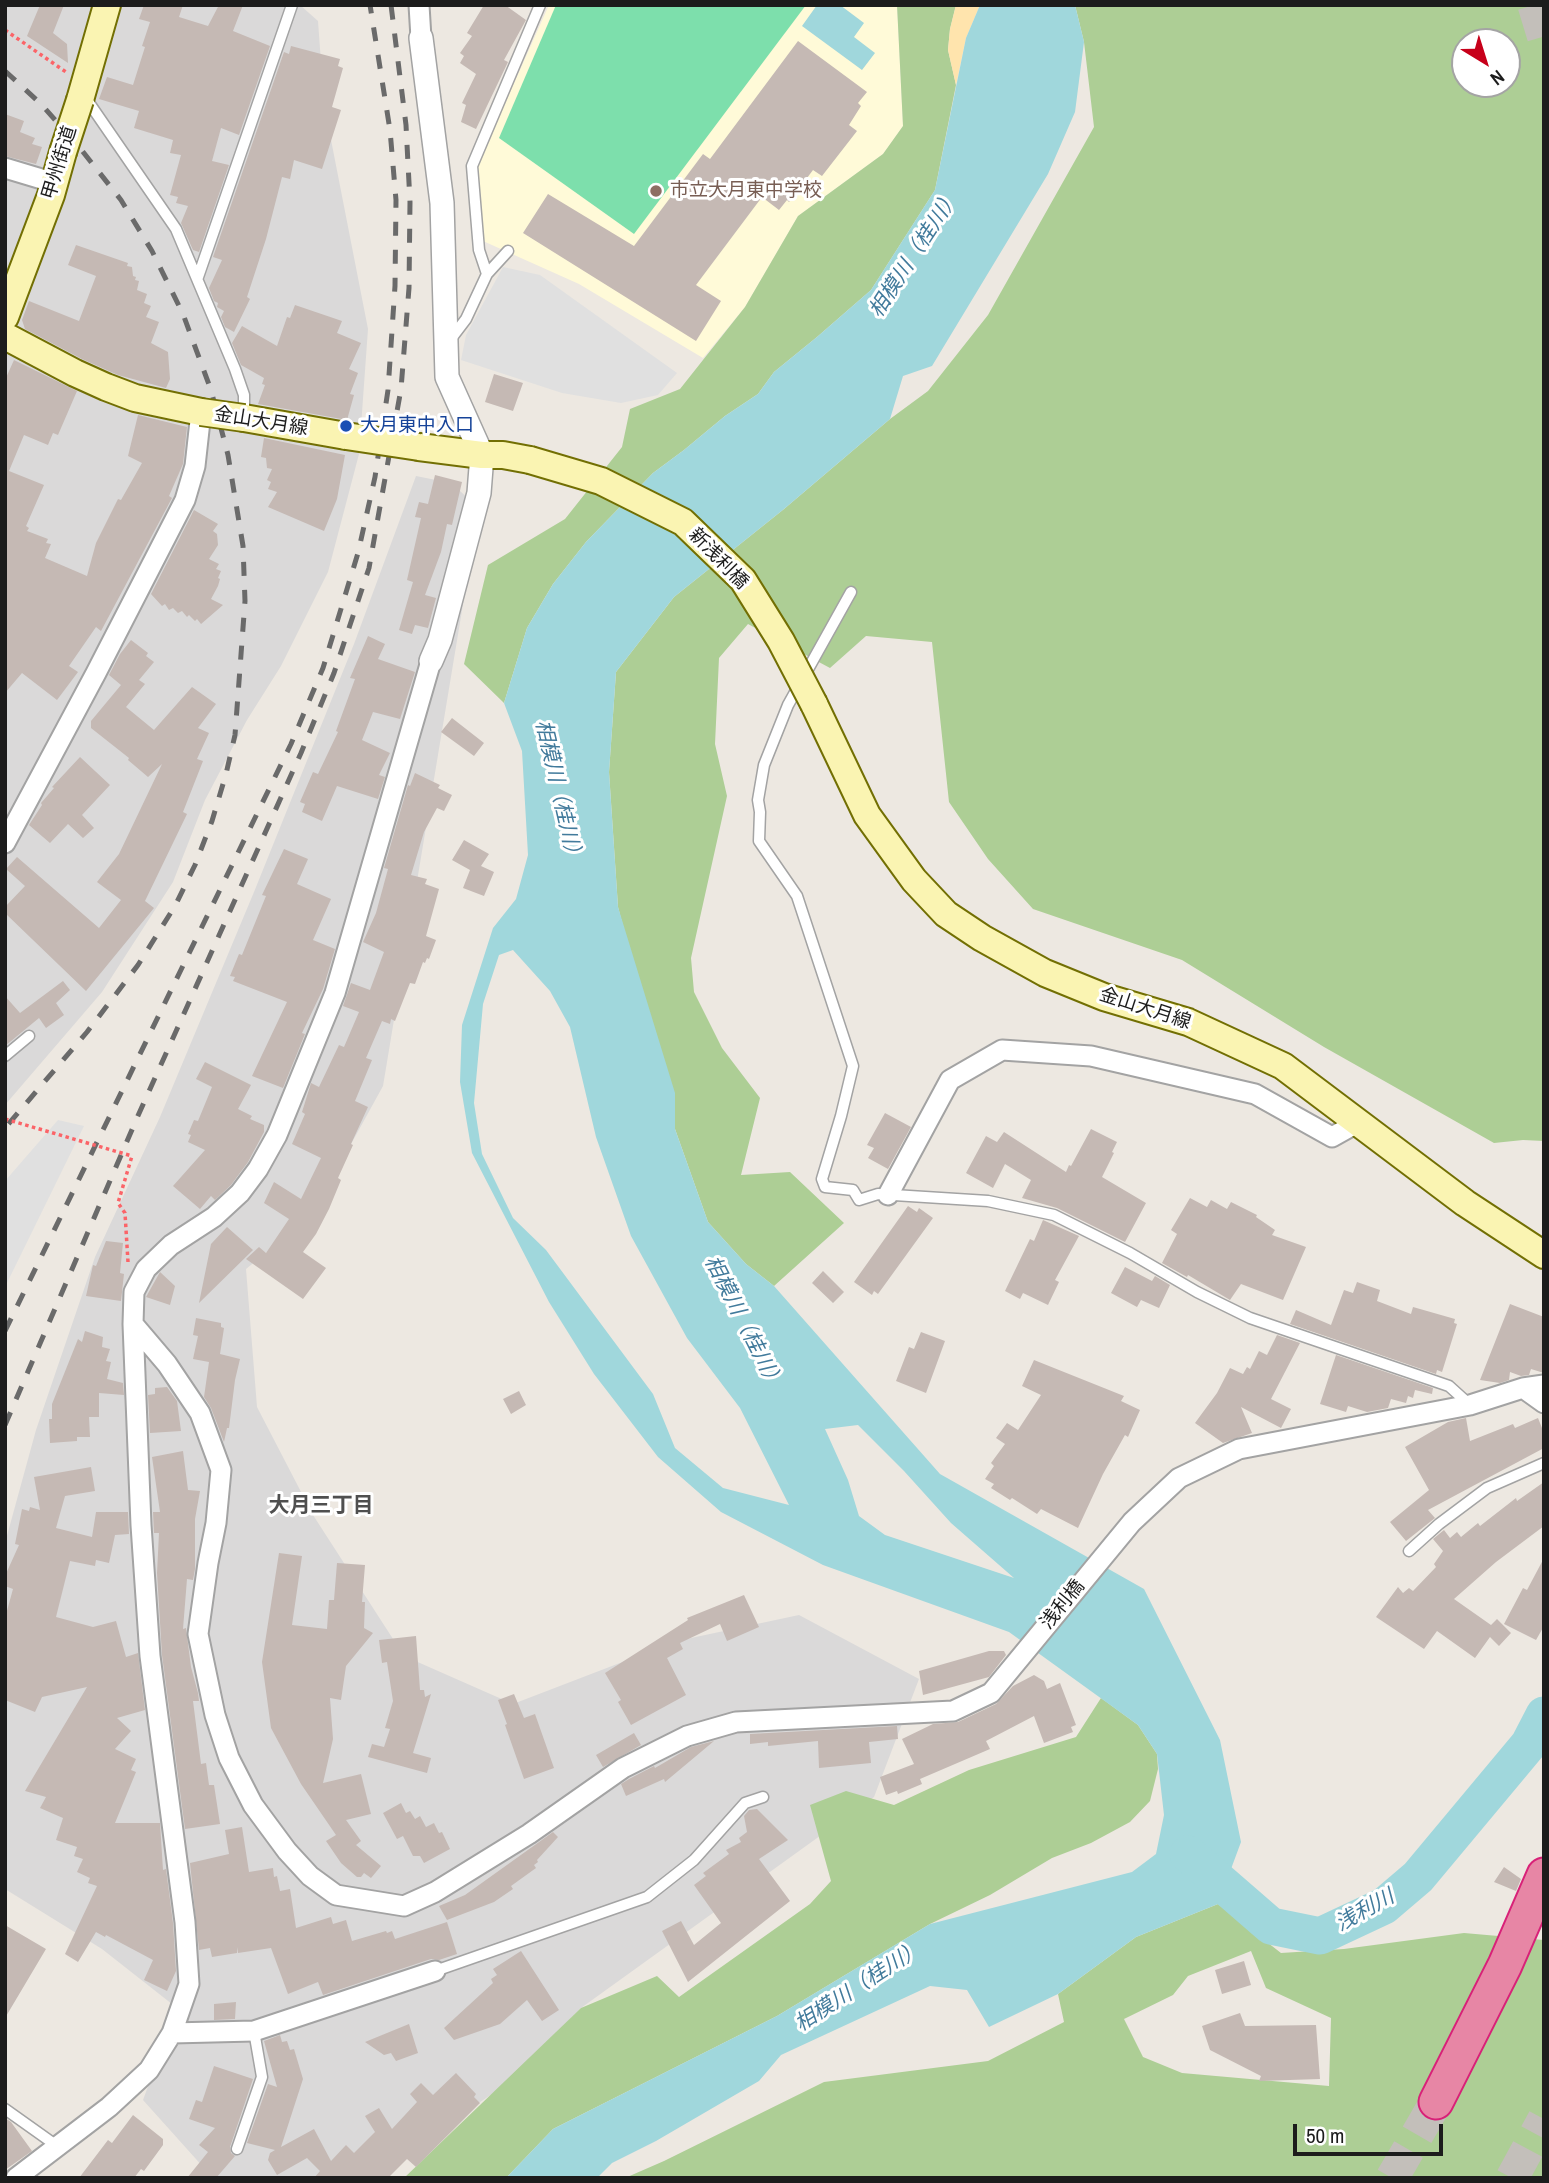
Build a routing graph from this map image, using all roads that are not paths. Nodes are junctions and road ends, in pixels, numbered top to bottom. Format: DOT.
graph roads {
  1 [pos="89,5"];
  2 [pos="107,5"];
  3 [pos="292,5"];
  4 [pos="419,5"];
  5 [pos="540,5"];
  6 [pos="100,32"];
  7 [pos="421,38"];
  8 [pos="77,89"];
  9 [pos="5,168"];
  10 [pos="55,183"];
  11 [pos="508,251"];
  12 [pos="487,274"];
  13 [pos="198,277"];
  14 [pos="5,317"];
  15 [pos="5,336"];
  16 [pos="445,346"];
  17 [pos="201,412"];
  18 [pos="244,418"];
  19 [pos="482,455"];
  20 [pos="530,460"];
  21 [pos="851,592"];
  22 [pos="431,661"];
  23 [pos="814,704"];
  24 [pos="5,843"];
  25 [pos="29,1036"];
  26 [pos="5,1056"];
  27 [pos="1356,1123"];
  28 [pos="888,1195"];
  29 [pos="1544,1255"];
  30 [pos="133,1324"];
  31 [pos="1544,1385"];
  32 [pos="1523,1388"];
  33 [pos="1544,1403"];
  34 [pos="1470,1405"];
  35 [pos="1544,1463"];
  36 [pos="1409,1551"];
  37 [pos="763,1797"];
  38 [pos="1544,1875"];
  39 [pos="435,1971"];
  40 [pos="254,2031"];
  41 [pos="172,2033"];
  42 [pos="1436,2102"];
  43 [pos="5,2109"];
  44 [pos="57,2147"];
  45 [pos="237,2149"];
  46 [pos="16,2178"];
  1 -- 6 [label="street"];
  2 -- 6 [label="main road, 甲州街道"];
  3 -- 13 [label="lane"];
  4 -- 7 [label="street"];
  5 -- 12 [label="lane"];
  6 -- 8 [label="main road, 甲州街道"];
  7 -- 16 [label="street"];
  8 -- 10 [label="main road, 甲州街道, bridge"];
  8 -- 13 [label="lane"];
  9 -- 10 [label="street"];
  10 -- 14 [label="main road, 甲州街道"];
  11 -- 12 [label="lane"];
  12 -- 16 [label="lane"];
  13 -- 18 [label="lane"];
  15 -- 17 [label="main road, 金山大月線"];
  16 -- 19 [label="street"];
  17 -- 18 [label="main road, 金山大月線, bridge"];
  17 -- 24 [label="street"];
  18 -- 19 [label="main road, 金山大月線, bridge"];
  19 -- 20 [label="main road, 金山大月線"];
  19 -- 22 [label="street"];
  20 -- 23 [label="main road, 新浅利橋, bridge"];
  21 -- 28 [label="lane"];
  22 -- 30 [label="street"];
  23 -- 27 [label="main road, 金山大月線"];
  25 -- 26 [label="lane"];
  27 -- 28 [label="street"];
  27 -- 29 [label="main road, 金山大月線"];
  28 -- 34 [label="lane"];
  30 -- 34 [label="street, 浅利橋"];
  30 -- 41 [label="street"];
  31 -- 32 [label="street, 浅利橋"];
  32 -- 33 [label="street"];
  32 -- 34 [label="street, 浅利橋"];
  35 -- 36 [label="lane"];
  37 -- 39 [label="lane"];
  38 -- 42 [label="highway"];
  39 -- 40 [label="street"];
  40 -- 41 [label="street"];
  40 -- 45 [label="lane"];
  41 -- 44 [label="street"];
  43 -- 44 [label="lane"];
  44 -- 46 [label="street"];
}
